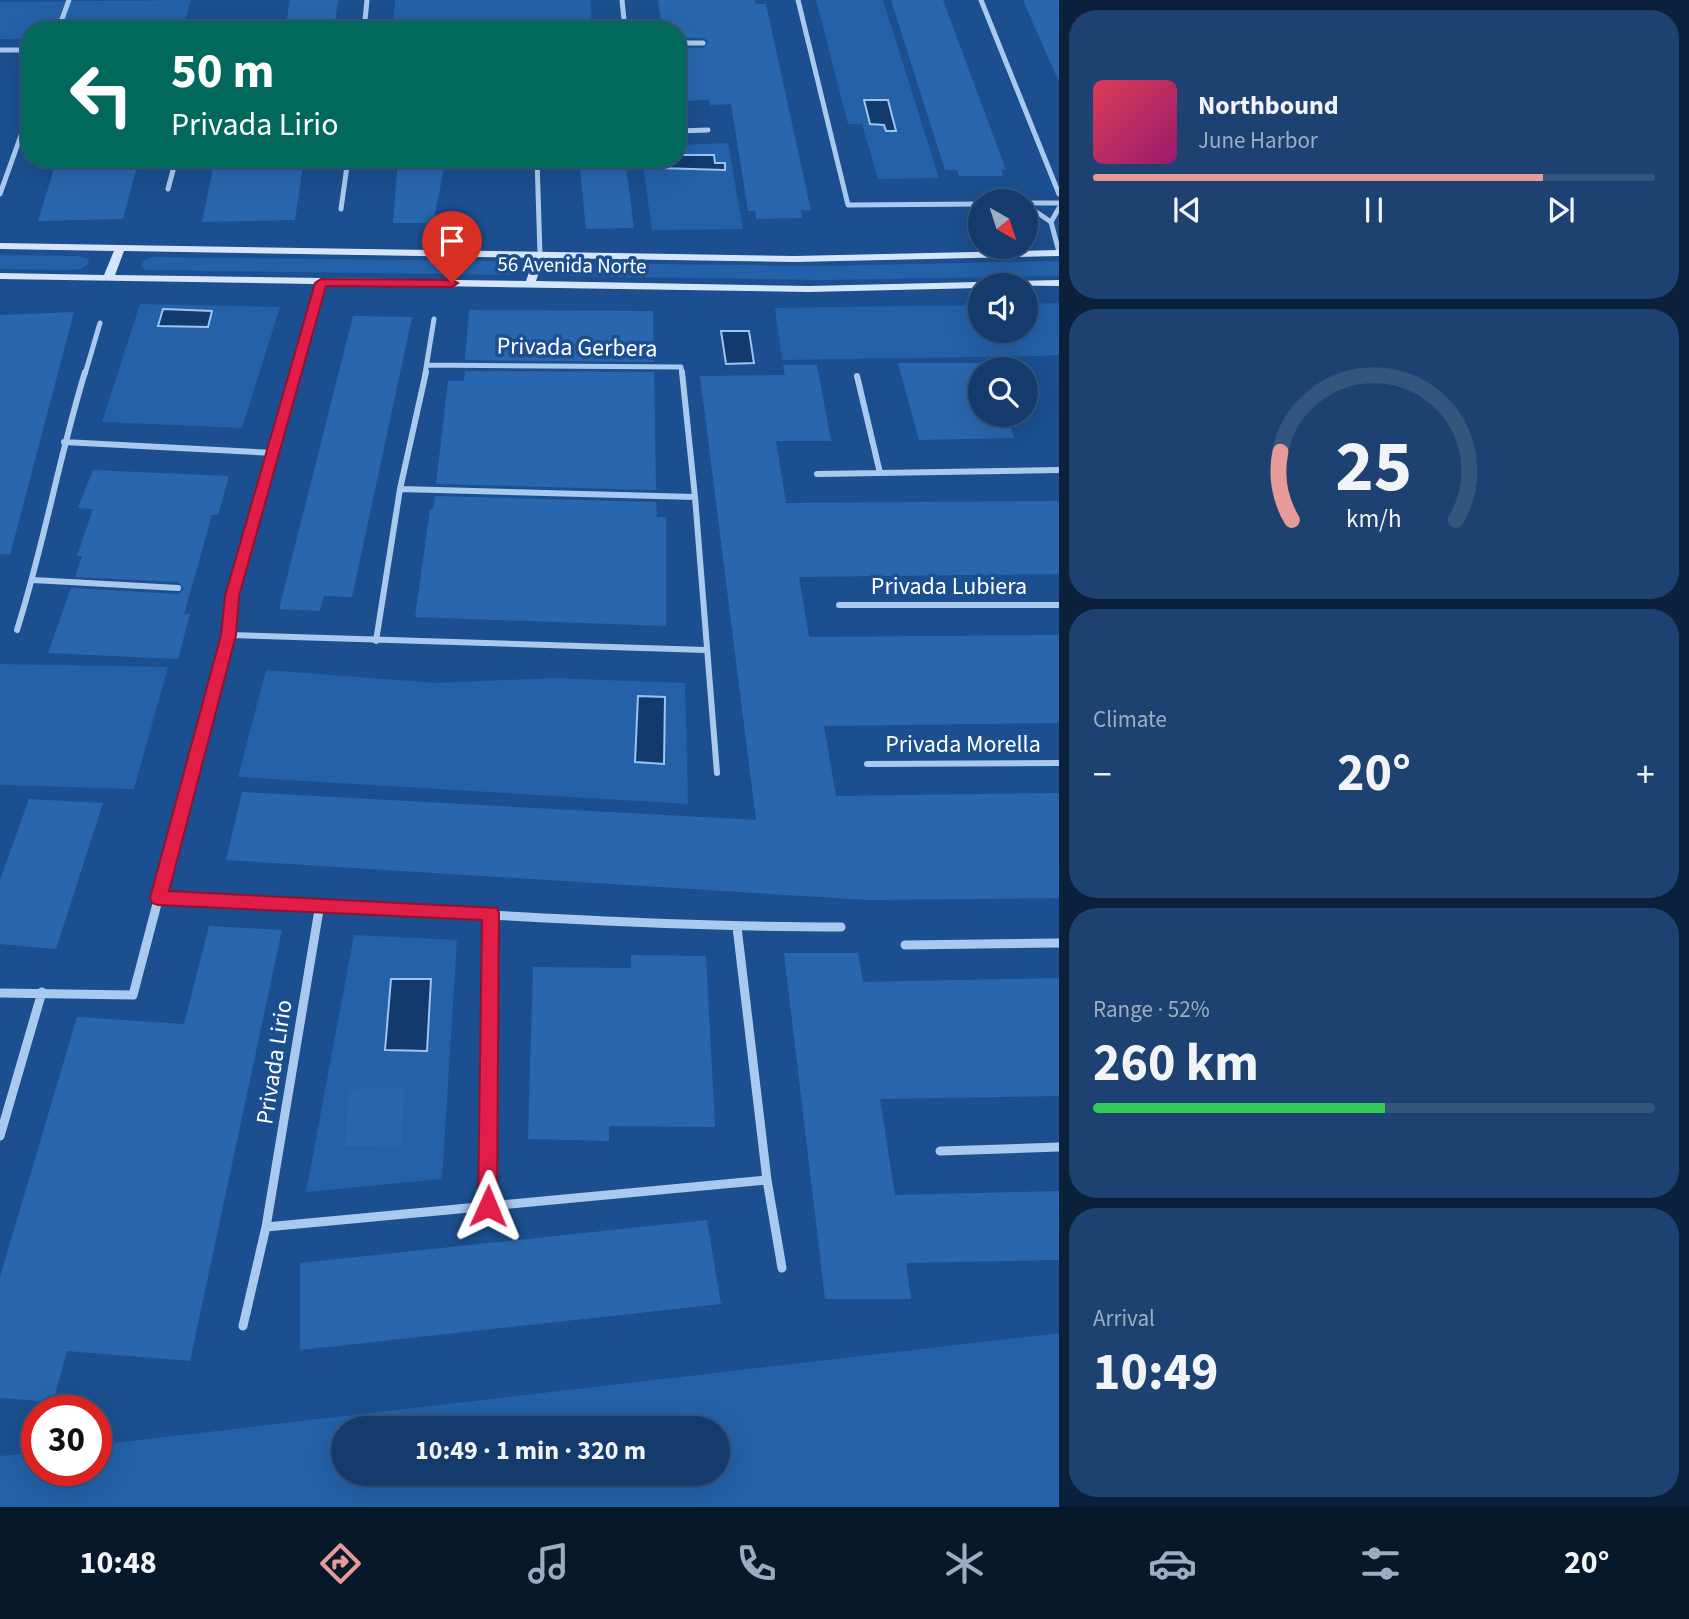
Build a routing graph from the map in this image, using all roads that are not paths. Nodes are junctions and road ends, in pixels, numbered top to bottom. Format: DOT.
graph roads {
  1 [pos="69,0"];
  2 [pos="367,0"];
  3 [pos="622,0"];
  4 [pos="798,0"];
  5 [pos="981,0"];
  6 [pos="61,21"];
  7 [pos="365,21"];
  8 [pos="624,21"];
  9 [pos="686,43"];
  10 [pos="703,43"];
  11 [pos="0,50"];
  12 [pos="21,50"];
  13 [pos="708,130"];
  14 [pos="686,131"];
  15 [pos="21,135"];
  16 [pos="174,168"];
  17 [pos="347,168"];
  18 [pos="537,168"];
  19 [pos="168,189"];
  20 [pos="0,194"];
  21 [pos="1059,194"];
  22 [pos="1059,203"];
  23 [pos="968,204"];
  24 [pos="1038,204"];
  25 [pos="1059,208"];
  26 [pos="341,209"];
  27 [pos="1038,213"];
  28 [pos="1051,222"];
  29 [pos="0,246"];
  30 [pos="120,248"];
  31 [pos="1059,253"];
  32 [pos="540,254"];
  33 [pos="0,276"];
  34 [pos="108,278"];
  35 [pos="321,283"];
  36 [pos="1059,283"];
  37 [pos="530,284"];
  38 [pos="434,319"];
  39 [pos="100,323"];
  40 [pos="427,365"];
  41 [pos="857,376"];
  42 [pos="64,442"];
  43 [pos="274,453"];
  44 [pos="1059,470"];
  45 [pos="880,473"];
  46 [pos="817,474"];
  47 [pos="400,489"];
  48 [pos="695,497"];
  49 [pos="33,580"];
  50 [pos="178,589"];
  51 [pos="1059,604"];
  52 [pos="839,605"];
  53 [pos="17,631"];
  54 [pos="229,635"];
  55 [pos="376,641"];
  56 [pos="706,650"];
  57 [pos="1059,763"];
  58 [pos="867,764"];
  59 [pos="717,772"];
  60 [pos="158,898"];
  61 [pos="320,904"];
  62 [pos="491,913"];
  63 [pos="737,927"];
  64 [pos="841,927"];
  65 [pos="1059,943"];
  66 [pos="905,944"];
  67 [pos="42,992"];
  68 [pos="0,993"];
  69 [pos="0,1136"];
  70 [pos="1059,1147"];
  71 [pos="940,1151"];
  72 [pos="767,1180"];
  73 [pos="488,1206"];
  74 [pos="267,1227"];
  75 [pos="782,1268"];
  76 [pos="243,1326"];
  1 -- 6 [label="street"];
  2 -- 7 [label="street"];
  3 -- 8 [label="street"];
  4 -- 23 [label="street"];
  5 -- 21 [label="street"];
  9 -- 10 [label="street"];
  11 -- 12 [label="street"];
  13 -- 14 [label="street"];
  15 -- 20 [label="street"];
  16 -- 19 [label="street"];
  17 -- 26 [label="street"];
  18 -- 32 [label="street"];
  22 -- 24 [label="street"];
  25 -- 28 [label="street"];
  27 -- 28 [label="street"];
  28 -- 31 [label="street"];
  29 -- 30 [label="main road, 56 Avenida Norte"];
  30 -- 32 [label="main road, 56 Avenida Norte"];
  30 -- 34 [label="main road"];
  31 -- 32 [label="main road, 56 Avenida Norte"];
  32 -- 37 [label="main road"];
  33 -- 34 [label="main road, 56 Avenida Norte"];
  34 -- 35 [label="main road, 56 Avenida Norte"];
  35 -- 37 [label="main road, 56 Avenida Norte"];
  35 -- 43 [label="street"];
  36 -- 37 [label="main road, 56 Avenida Norte"];
  38 -- 40 [label="street"];
  39 -- 42 [label="street"];
  40 -- 47 [label="street"];
  40 -- 48 [label="street, Privada Gerbera"];
  41 -- 45 [label="street"];
  42 -- 43 [label="street"];
  42 -- 49 [label="street"];
  43 -- 54 [label="street"];
  44 -- 45 [label="street"];
  45 -- 46 [label="street"];
  47 -- 48 [label="street"];
  47 -- 55 [label="street"];
  48 -- 56 [label="street, Privada Gerbera"];
  49 -- 50 [label="street"];
  49 -- 53 [label="street"];
  51 -- 52 [label="street, Privada Lubiera"];
  54 -- 55 [label="street"];
  54 -- 60 [label="street"];
  55 -- 56 [label="street"];
  56 -- 59 [label="street, Privada Gerbera"];
  57 -- 58 [label="street, Privada Morella"];
  60 -- 61 [label="street"];
  60 -- 67 [label="street"];
  61 -- 62 [label="street"];
  61 -- 74 [label="street, Privada Lirio"];
  62 -- 63 [label="street"];
  62 -- 73 [label="street"];
  63 -- 64 [label="street"];
  63 -- 72 [label="street"];
  65 -- 66 [label="street"];
  67 -- 68 [label="street"];
  67 -- 69 [label="street"];
  70 -- 71 [label="street"];
  72 -- 73 [label="street"];
  72 -- 75 [label="street"];
  73 -- 74 [label="street"];
  74 -- 76 [label="street, Privada Lirio"];
}
